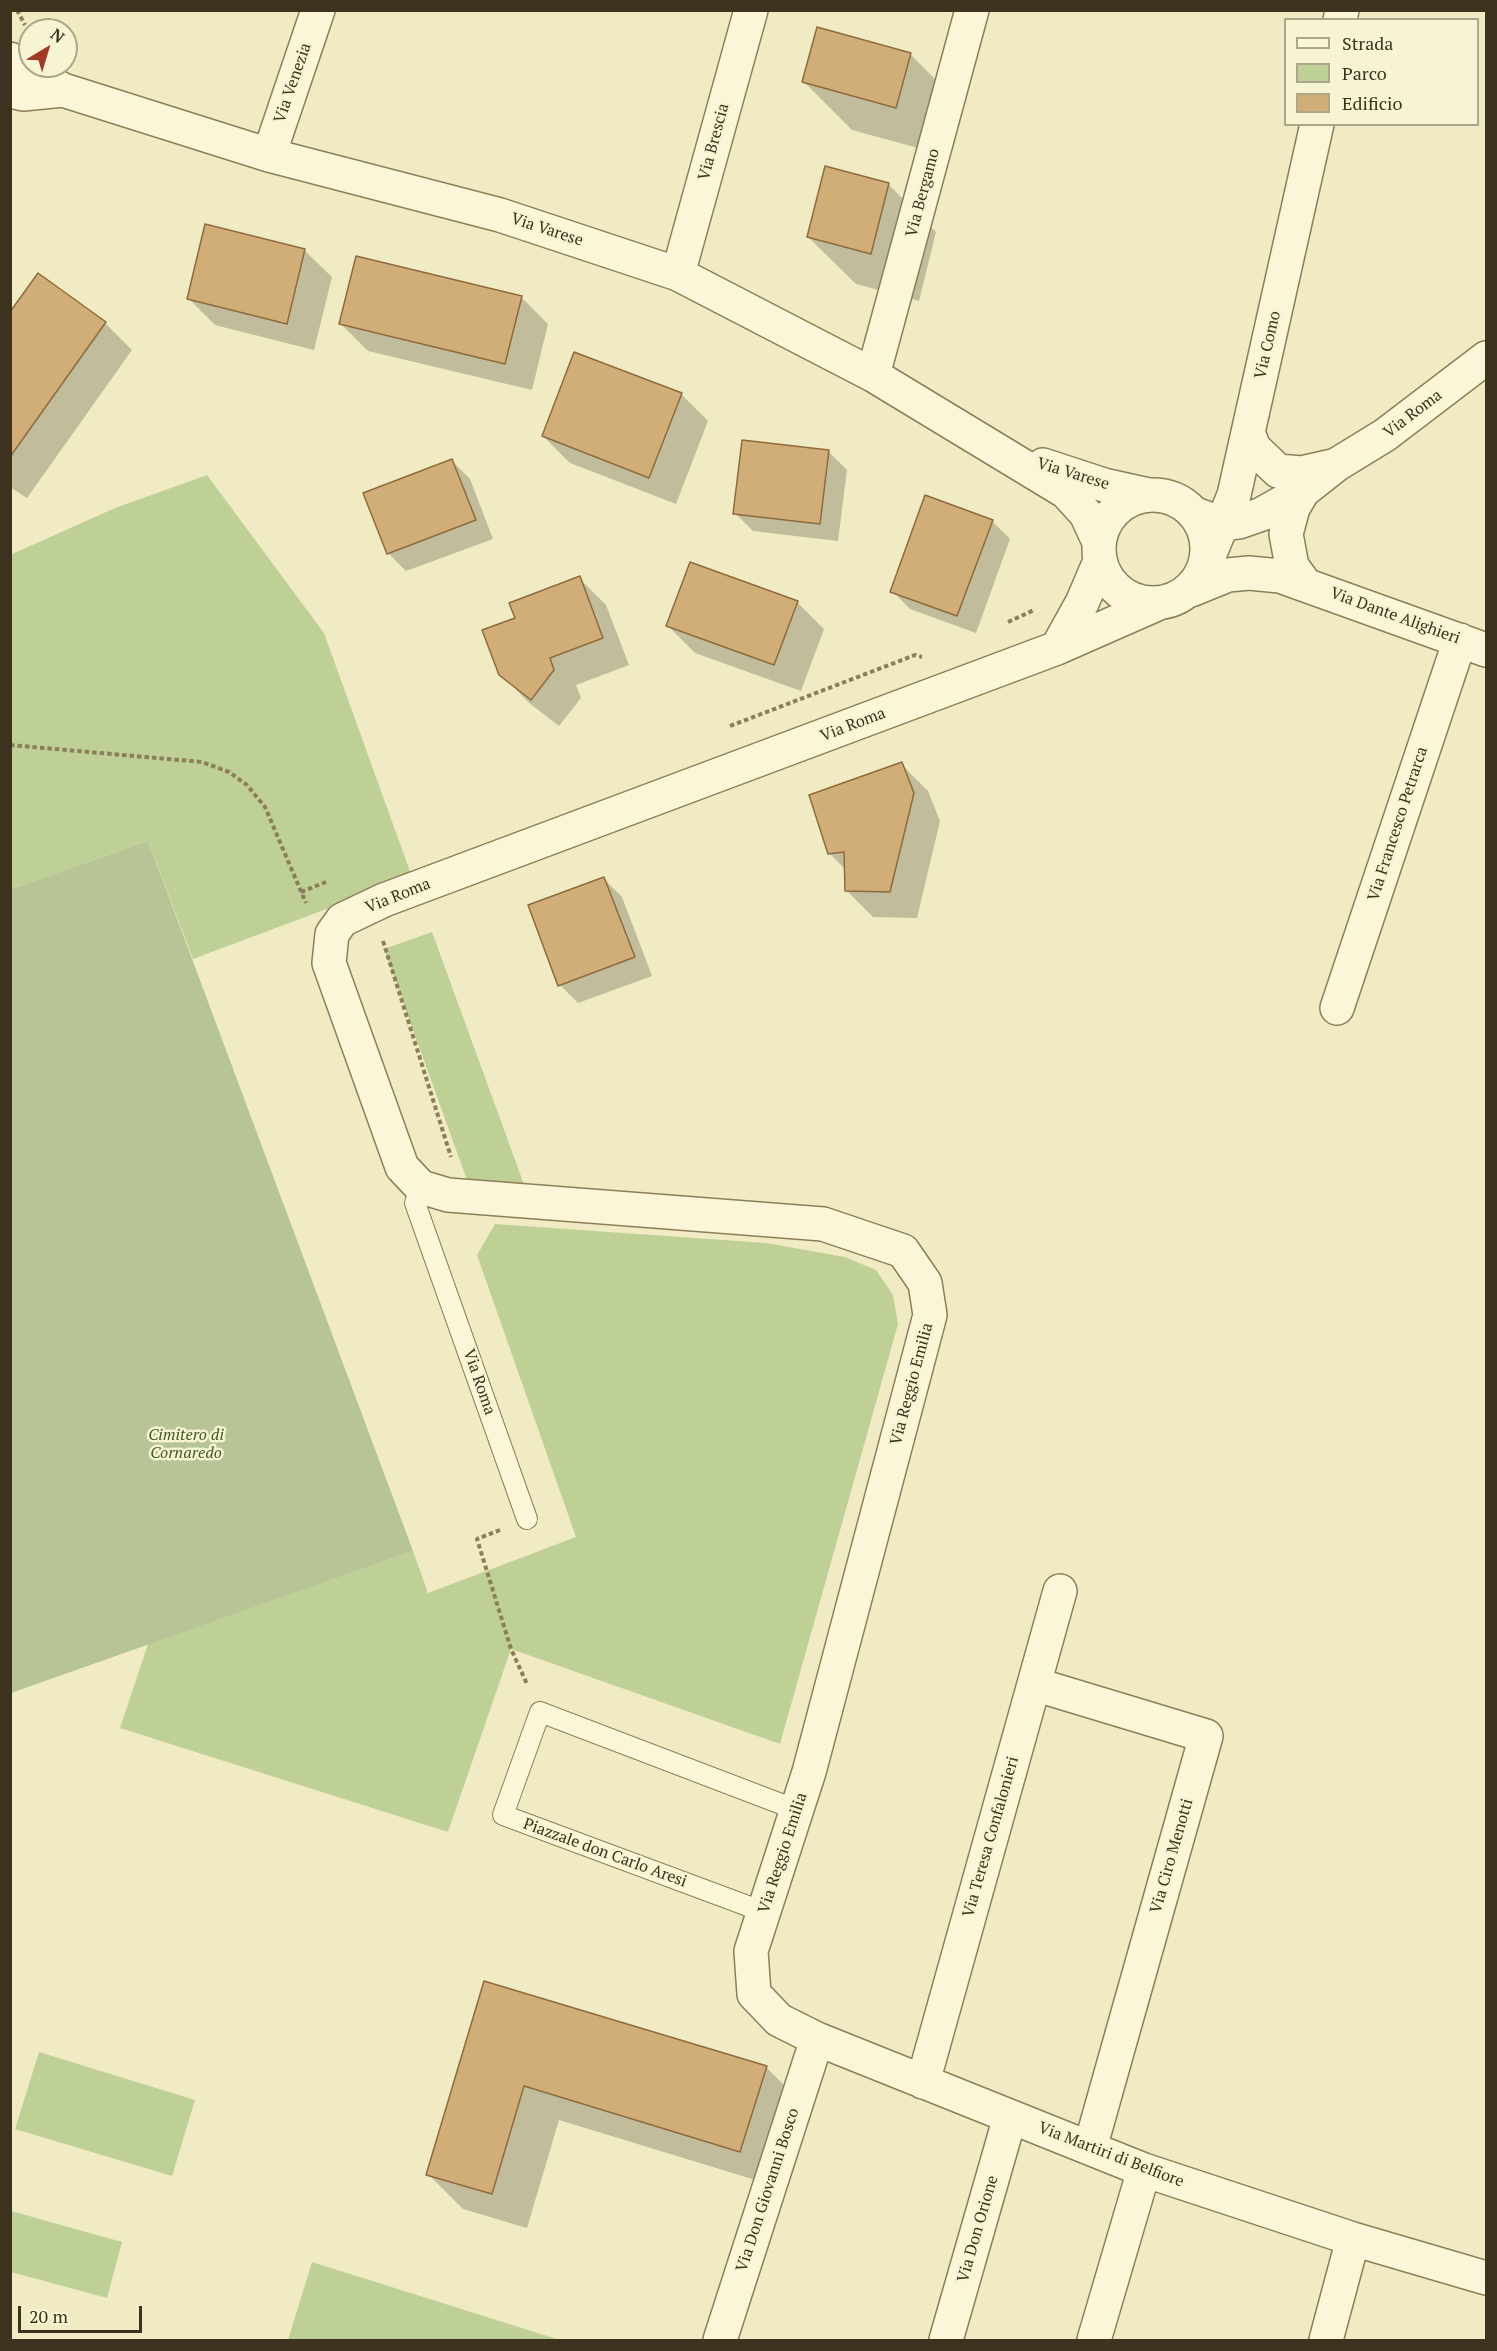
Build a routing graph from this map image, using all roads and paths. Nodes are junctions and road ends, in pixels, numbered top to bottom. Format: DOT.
graph roads {
  1 [pos="318,10"];
  2 [pos="751,10"];
  3 [pos="972,10"];
  4 [pos="10,58"];
  5 [pos="63,90"];
  6 [pos="10,91"];
  7 [pos="1317,126"];
  8 [pos="268,155"];
  9 [pos="678,274"];
  10 [pos="1486,358"];
  11 [pos="873,375"];
  12 [pos="1248,432"];
  13 [pos="999,451"];
  14 [pos="1336,465"];
  15 [pos="1303,491"];
  16 [pos="1149,495"];
  17 [pos="1209,519"];
  18 [pos="1100,552"];
  19 [pos="1304,583"];
  20 [pos="1191,590"];
  21 [pos="1157,604"];
  22 [pos="1473,645"];
  23 [pos="1057,648"];
  24 [pos="10,745"];
  25 [pos="372,906"];
  26 [pos="331,940"];
  27 [pos="1337,1008"];
  28 [pos="420,1187"];
  29 [pos="464,1196"];
  30 [pos="527,1519"];
  31 [pos="1060,1591"];
  32 [pos="1034,1684"];
  33 [pos="540,1712"];
  34 [pos="797,1810"];
  35 [pos="764,1912"];
  36 [pos="754,1994"];
  37 [pos="817,2039"];
  38 [pos="923,2082"];
  39 [pos="1010,2117"];
  40 [pos="1090,2148"];
  41 [pos="1144,2170"];
  42 [pos="1353,2239"];
  43 [pos="1486,2278"];
  44 [pos="720,2340"];
  45 [pos="946,2340"];
  46 [pos="1094,2340"];
  47 [pos="1326,2340"];
  1 -- 8 [label="street, Via Venezia"];
  2 -- 9 [label="street, Via Brescia"];
  3 -- 11 [label="street, Via Bergamo"];
  4 -- 5 [label="street, Via Varese"];
  5 -- 6 [label="street, Via Varese"];
  5 -- 8 [label="street, Via Varese"];
  7 -- 12 [label="street, Via Como"];
  8 -- 9 [label="street, Via Varese"];
  9 -- 11 [label="street, Via Varese"];
  10 -- 14 [label="street, Via Roma"];
  11 -- 13 [label="street, Via Varese"];
  12 -- 14 [label="street, Via Roma"];
  12 -- 17 [label="street, Via Como"];
  13 -- 16 [label="street, Via Varese"];
  13 -- 18 [label="street, Via Varese"];
  14 -- 15 [label="street, Via Roma"];
  15 -- 17 [label="street, Via Roma"];
  15 -- 19 [label="street"];
  16 -- 17 [label="street"];
  16 -- 18 [label="street"];
  17 -- 20 [label="street, Via Como"];
  18 -- 21 [label="street"];
  18 -- 23 [label="street"];
  19 -- 20 [label="street, Via Dante Alighieri"];
  19 -- 22 [label="street, Via Dante Alighieri"];
  20 -- 21 [label="street"];
  21 -- 23 [label="street, Via Roma"];
  22 -- 27 [label="street, Via Francesco Petrarca"];
  23 -- 25 [label="street, Via Roma"];
  24 -- 26 [label="path"];
  25 -- 26 [label="street, Via Roma"];
  25 -- 29 [label="path"];
  26 -- 28 [label="street"];
  28 -- 29 [label="street, Via Reggio Emilia"];
  28 -- 30 [label="lane, Via Roma"];
  29 -- 34 [label="street, Via Reggio Emilia"];
  30 -- 33 [label="path"];
  31 -- 32 [label="street, Via Teresa Confalonieri"];
  32 -- 38 [label="street, Via Teresa Confalonieri"];
  32 -- 40 [label="street, Via Ciro Menotti"];
  33 -- 34 [label="lane"];
  33 -- 35 [label="lane, Piazzale don Carlo Aresi"];
  34 -- 35 [label="street, Via Reggio Emilia"];
  35 -- 36 [label="street, Via Reggio Emilia"];
  36 -- 37 [label="street, Via Martiri di Belfiore"];
  37 -- 38 [label="street, Via Martiri di Belfiore"];
  37 -- 44 [label="street, Via Don Giovanni Bosco"];
  38 -- 39 [label="street, Via Martiri di Belfiore"];
  39 -- 40 [label="street, Via Martiri di Belfiore"];
  39 -- 45 [label="street, Via Don Orione"];
  40 -- 41 [label="street, Via Martiri di Belfiore"];
  41 -- 42 [label="street, Via Martiri di Belfiore"];
  41 -- 46 [label="street"];
  42 -- 43 [label="street, Via Martiri di Belfiore"];
  42 -- 47 [label="street"];
}
